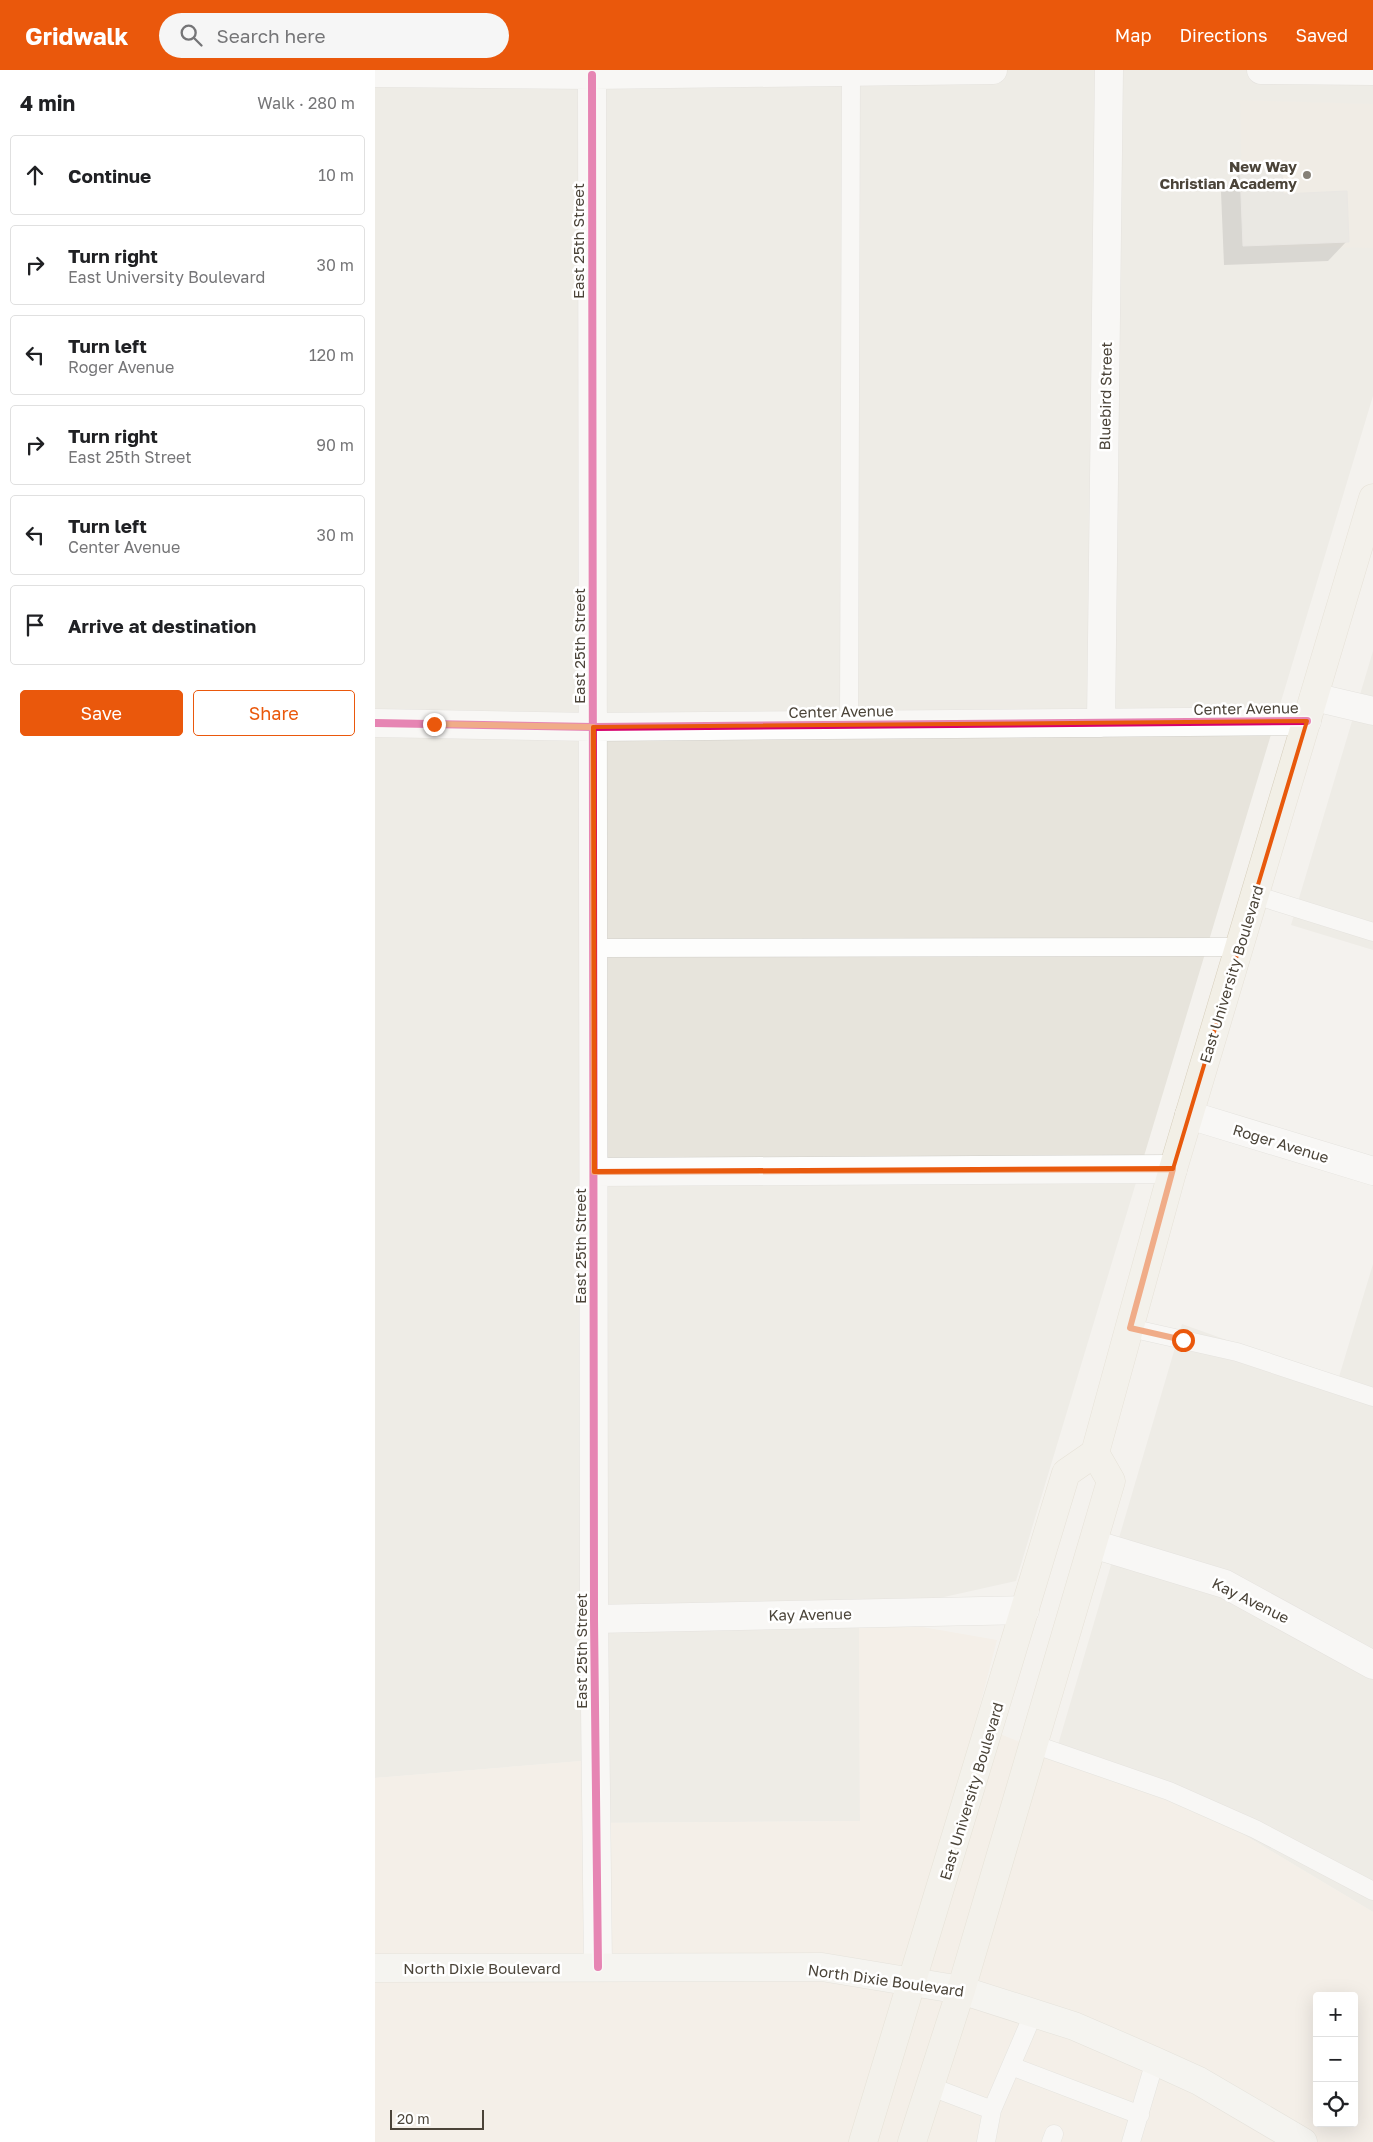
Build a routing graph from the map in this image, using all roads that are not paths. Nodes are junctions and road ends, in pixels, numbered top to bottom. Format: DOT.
graph roads {
  1 [pos="993,70"];
  2 [pos="1109,70"];
  3 [pos="1261,70"];
  4 [pos="1373,71"];
  5 [pos="375,72"];
  6 [pos="851,72"];
  7 [pos="583,73"];
  8 [pos="1373,498"];
  9 [pos="1310,709"];
  10 [pos="1373,711"];
  11 [pos="1101,723"];
  12 [pos="375,724"];
  13 [pos="849,725"];
  14 [pos="593,727"];
  15 [pos="1255,895"];
  16 [pos="1373,932"];
  17 [pos="1239,947"];
  18 [pos="593,948"];
  19 [pos="1189,1115"];
  20 [pos="1173,1169"];
  21 [pos="1373,1171"];
  22 [pos="594,1172"];
  23 [pos="1130,1328"];
  24 [pos="1373,1397"];
  25 [pos="1095,1452"];
  26 [pos="1093,1544"];
  27 [pos="1025,1610"];
  28 [pos="594,1619"];
  29 [pos="1373,1665"];
  30 [pos="1033,1744"];
  31 [pos="1373,1891"];
  32 [pos="375,1968"];
  33 [pos="598,1968"];
  34 [pos="913,1982"];
  35 [pos="961,1990"];
  36 [pos="1035,2012"];
  37 [pos="1155,2062"];
  38 [pos="1011,2066"];
  39 [pos="929,2086"];
  40 [pos="992,2110"];
  41 [pos="1140,2115"];
  42 [pos="1291,2139"];
  43 [pos="863,2142"];
  44 [pos="912,2142"];
  45 [pos="986,2142"];
  46 [pos="1131,2142"];
  1 -- 6 [label="street"];
  2 -- 11 [label="street, Bluebird Street"];
  3 -- 4 [label="street"];
  5 -- 7 [label="street"];
  6 -- 7 [label="street"];
  6 -- 13 [label="lane"];
  7 -- 14 [label="street, East 25th Street"];
  8 -- 9 [label="main road, East University Boulevard"];
  9 -- 10 [label="street, Center Avenue"];
  9 -- 11 [label="street, Center Avenue"];
  9 -- 15 [label="main road, East University Boulevard"];
  11 -- 13 [label="street, Center Avenue"];
  12 -- 14 [label="street, Center Avenue"];
  13 -- 14 [label="street, Center Avenue"];
  14 -- 18 [label="street, East 25th Street"];
  15 -- 16 [label="lane"];
  15 -- 17 [label="main road, East University Boulevard"];
  17 -- 18 [label="lane"];
  17 -- 19 [label="main road, East University Boulevard"];
  18 -- 22 [label="street, East 25th Street"];
  19 -- 20 [label="main road, East University Boulevard"];
  19 -- 21 [label="street, Roger Avenue"];
  20 -- 22 [label="street"];
  20 -- 23 [label="main road, East University Boulevard"];
  22 -- 28 [label="street, East 25th Street"];
  23 -- 24 [label="lane"];
  23 -- 25 [label="main road, East University Boulevard"];
  25 -- 26 [label="main road"];
  25 -- 27 [label="main road, East University Boulevard"];
  26 -- 29 [label="street, Kay Avenue"];
  26 -- 30 [label="main road"];
  27 -- 28 [label="street, Kay Avenue"];
  27 -- 34 [label="main road, East University Boulevard"];
  28 -- 33 [label="street, East 25th Street"];
  30 -- 31 [label="lane"];
  30 -- 35 [label="main road"];
  32 -- 33 [label="main road, North Dixie Boulevard"];
  33 -- 34 [label="main road, North Dixie Boulevard"];
  34 -- 35 [label="main road, North Dixie Boulevard"];
  34 -- 43 [label="main road, East University Boulevard"];
  35 -- 36 [label="main road, North Dixie Boulevard"];
  35 -- 39 [label="main road"];
  36 -- 37 [label="main road, North Dixie Boulevard"];
  36 -- 38 [label="lane"];
  37 -- 41 [label="lane"];
  37 -- 42 [label="main road, North Dixie Boulevard"];
  38 -- 40 [label="lane"];
  38 -- 41 [label="lane"];
  39 -- 40 [label="lane"];
  39 -- 44 [label="main road"];
  40 -- 45 [label="lane"];
  41 -- 46 [label="lane"];
}
